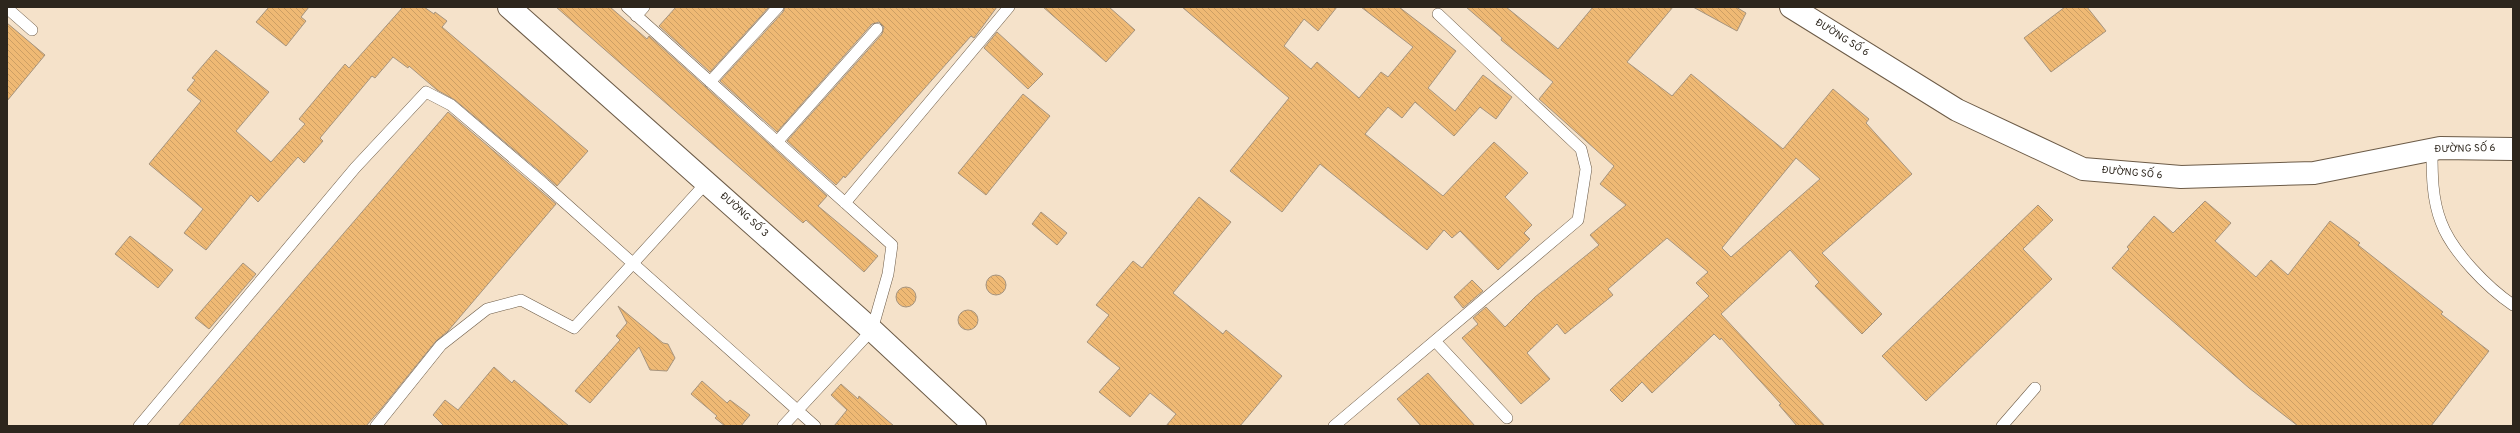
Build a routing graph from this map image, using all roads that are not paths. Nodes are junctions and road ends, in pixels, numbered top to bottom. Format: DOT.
graph roads {
  1 [pos="509,7"];
  2 [pos="627,7"];
  3 [pos="644,7"];
  4 [pos="778,7"];
  5 [pos="1008,7"];
  6 [pos="1791,7"];
  7 [pos="7,8"];
  8 [pos="1438,14"];
  9 [pos="636,16"];
  10 [pos="876,29"];
  11 [pos="32,30"];
  12 [pos="710,82"];
  13 [pos="777,142"];
  14 [pos="2432,149"];
  15 [pos="2513,149"];
  16 [pos="707,182"];
  17 [pos="845,203"];
  18 [pos="633,262"];
  19 [pos="2513,305"];
  20 [pos="872,330"];
  21 [pos="1435,341"];
  22 [pos="2035,388"];
  23 [pos="797,410"];
  24 [pos="1507,418"];
  25 [pos="140,426"];
  26 [pos="376,426"];
  27 [pos="783,426"];
  28 [pos="815,426"];
  29 [pos="975,426"];
  30 [pos="1334,426"];
  31 [pos="2002,426"];
  1 -- 16 [label="street, ĐƯỜNG SỐ 3"];
  2 -- 9 [label="lane"];
  3 -- 9 [label="lane"];
  4 -- 12 [label="lane"];
  5 -- 17 [label="lane"];
  6 -- 14 [label="street, ĐƯỜNG SỐ 6"];
  7 -- 11 [label="lane"];
  8 -- 21 [label="lane"];
  9 -- 12 [label="lane"];
  10 -- 13 [label="lane"];
  12 -- 13 [label="lane"];
  13 -- 17 [label="lane"];
  14 -- 15 [label="street, ĐƯỜNG SỐ 6"];
  14 -- 19 [label="lane"];
  16 -- 18 [label="lane"];
  16 -- 20 [label="street, ĐƯỜNG SỐ 3"];
  17 -- 20 [label="lane"];
  18 -- 23 [label="lane"];
  18 -- 25 [label="lane"];
  18 -- 26 [label="lane"];
  20 -- 23 [label="lane"];
  20 -- 29 [label="street, ĐƯỜNG SỐ 3"];
  21 -- 24 [label="lane"];
  21 -- 30 [label="lane"];
  22 -- 31 [label="lane"];
  23 -- 27 [label="lane"];
  23 -- 28 [label="lane"];
}
